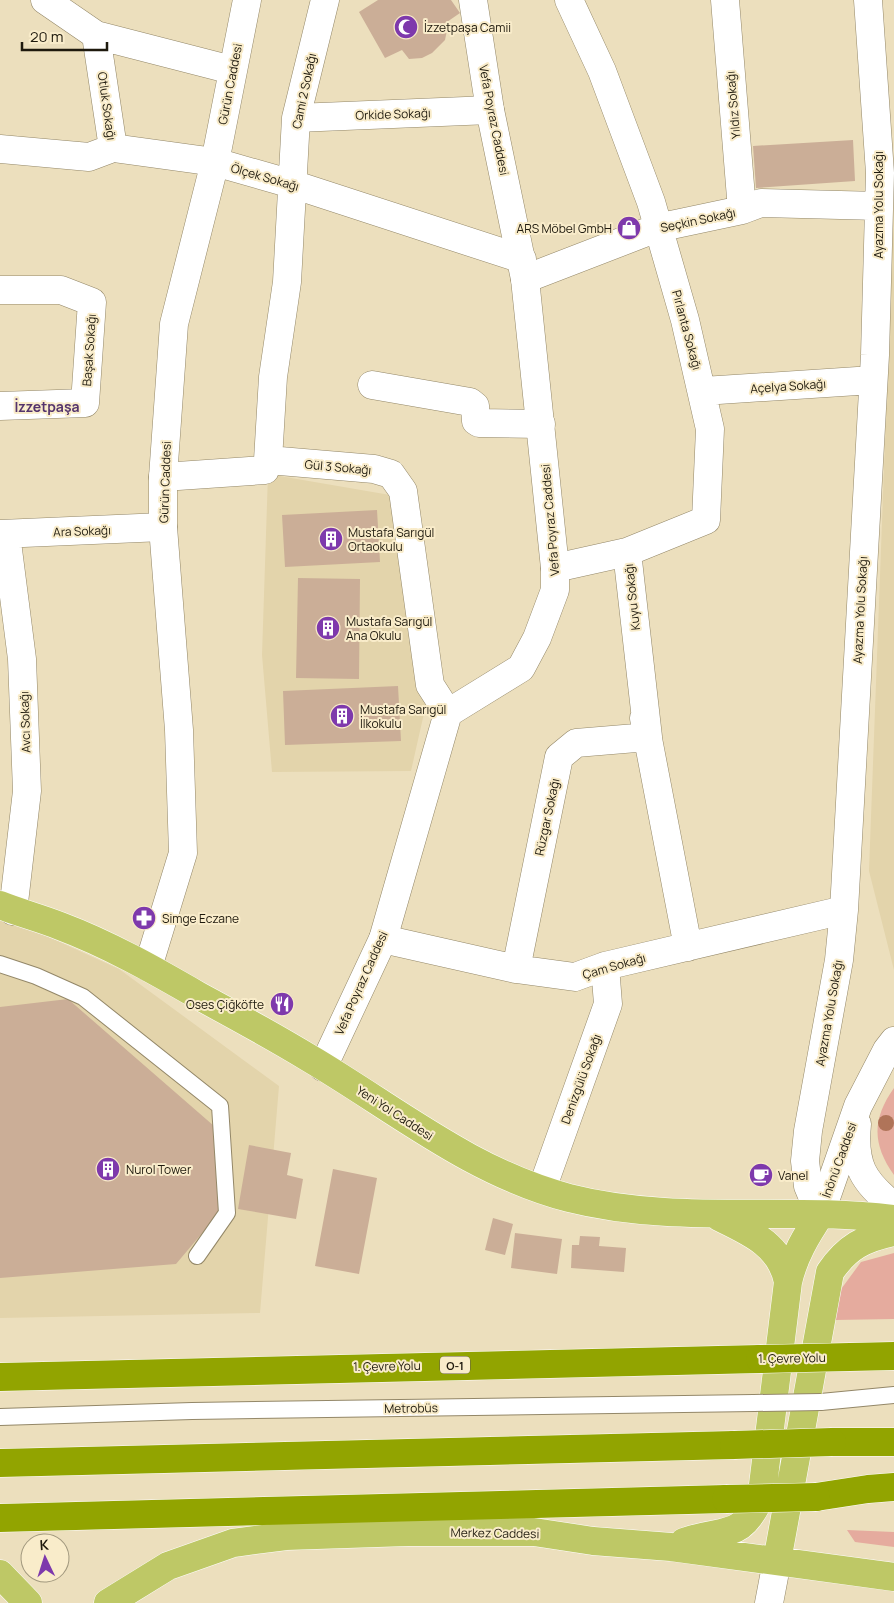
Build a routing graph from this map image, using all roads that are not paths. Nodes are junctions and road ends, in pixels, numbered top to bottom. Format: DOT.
graph roads {
  1 [pos="45,0"];
  2 [pos="247,0"];
  3 [pos="325,0"];
  4 [pos="473,0"];
  5 [pos="569,0"];
  6 [pos="725,0"];
  7 [pos="868,0"];
  8 [pos="96,35"];
  9 [pos="232,70"];
  10 [pos="490,110"];
  11 [pos="296,118"];
  12 [pos="113,148"];
  13 [pos="0,149"];
  14 [pos="216,162"];
  15 [pos="292,184"];
  16 [pos="879,206"];
  17 [pos="742,210"];
  18 [pos="657,228"];
  19 [pos="524,269"];
  20 [pos="0,290"];
  21 [pos="873,380"];
  22 [pos="372,385"];
  23 [pos="703,391"];
  24 [pos="0,406"];
  25 [pos="541,424"];
  26 [pos="268,460"];
  27 [pos="164,477"];
  28 [pos="164,527"];
  29 [pos="3,534"];
  30 [pos="627,552"];
  31 [pos="555,568"];
  32 [pos="448,713"];
  33 [pos="648,737"];
  34 [pos="6,908"];
  35 [pos="844,910"];
  36 [pos="383,939"];
  37 [pos="688,947"];
  38 [pos="0,964"];
  39 [pos="605,966"];
  40 [pos="148,967"];
  41 [pos="516,969"];
  42 [pos="894,1041"];
  43 [pos="323,1067"];
  44 [pos="858,1106"];
  45 [pos="542,1189"];
  46 [pos="894,1206"];
  47 [pos="714,1214"];
  48 [pos="820,1214"];
  49 [pos="894,1219"];
  50 [pos="894,1232"];
  51 [pos="197,1256"];
  52 [pos="788,1282"];
  53 [pos="894,1356"];
  54 [pos="0,1377"];
  55 [pos="894,1395"];
  56 [pos="821,1402"];
  57 [pos="894,1405"];
  58 [pos="0,1417"];
  59 [pos="894,1442"];
  60 [pos="0,1463"];
  61 [pos="894,1487"];
  62 [pos="816,1497"];
  63 [pos="894,1501"];
  64 [pos="7,1518"];
  65 [pos="671,1547"];
  66 [pos="776,1561"];
  67 [pos="168,1566"];
  68 [pos="0,1574"];
  69 [pos="894,1577"];
  70 [pos="28,1603"];
  71 [pos="108,1603"];
  72 [pos="147,1603"];
  73 [pos="769,1603"];
  1 -- 8 [label="street"];
  2 -- 9 [label="street, Gürün Caddesi"];
  3 -- 11 [label="street, Cami 2 Sokağı"];
  4 -- 10 [label="street, Vefa Poyraz Caddesi"];
  5 -- 18 [label="street, Pırlanta Sokağı"];
  6 -- 17 [label="street, Yıldız Sokağı"];
  7 -- 16 [label="street, Ayazma Yolu Sokağı"];
  8 -- 9 [label="street"];
  8 -- 12 [label="street, Otluk Sokağı"];
  9 -- 14 [label="street, Gürün Caddesi"];
  10 -- 11 [label="street, Orkide Sokağı"];
  10 -- 19 [label="street, Vefa Poyraz Caddesi"];
  11 -- 15 [label="street, Cami 2 Sokağı"];
  12 -- 13 [label="street, Ölçek Sokağı"];
  12 -- 14 [label="street, Ölçek Sokağı"];
  14 -- 15 [label="street, Ölçek Sokağı"];
  14 -- 27 [label="street, Gürün Caddesi"];
  15 -- 19 [label="street, Ölçek Sokağı"];
  15 -- 26 [label="street, Cami 2 Sokağı"];
  16 -- 17 [label="street, Seçkin Sokağı"];
  16 -- 21 [label="street, Ayazma Yolu Sokağı"];
  17 -- 18 [label="street, Seçkin Sokağı"];
  18 -- 19 [label="street, Seçkin Sokağı"];
  18 -- 23 [label="street, Pırlanta Sokağı"];
  19 -- 25 [label="street, Vefa Poyraz Caddesi"];
  20 -- 24 [label="street, Başak Sokağı"];
  21 -- 23 [label="street, Açelya Sokağı"];
  21 -- 35 [label="street, Ayazma Yolu Sokağı"];
  22 -- 25 [label="street"];
  23 -- 30 [label="street, Pırlanta Sokağı"];
  25 -- 31 [label="street, Vefa Poyraz Caddesi"];
  26 -- 27 [label="street"];
  26 -- 32 [label="street, Gül 3 Sokağı"];
  27 -- 28 [label="street, Gürün Caddesi"];
  28 -- 29 [label="street, Ara Sokağı"];
  28 -- 40 [label="street, Gürün Caddesi"];
  29 -- 34 [label="street, Avcı Sokağı"];
  30 -- 31 [label="street, Pırlanta Sokağı"];
  30 -- 33 [label="street, Kuyu Sokağı"];
  31 -- 32 [label="street, Vefa Poyraz Caddesi"];
  32 -- 36 [label="street, Vefa Poyraz Caddesi"];
  33 -- 37 [label="street, Kuyu Sokağı"];
  33 -- 41 [label="street, Rüzgar Sokağı"];
  34 -- 40 [label="main road, Yeni Yol Caddesi"];
  35 -- 37 [label="street, Çam Sokağı"];
  35 -- 48 [label="street, Ayazma Yolu Sokağı"];
  36 -- 41 [label="street, Çam Sokağı"];
  36 -- 43 [label="street, Vefa Poyraz Caddesi"];
  37 -- 39 [label="street, Çam Sokağı"];
  38 -- 51 [label="lane"];
  39 -- 41 [label="street, Çam Sokağı"];
  39 -- 45 [label="street, Denizgülü Sokağı"];
  40 -- 43 [label="main road, Yeni Yol Caddesi"];
  42 -- 44 [label="street, İnönü Caddesi"];
  43 -- 45 [label="main road, Yeni Yol Caddesi"];
  44 -- 46 [label="street, İnönü Caddesi"];
  44 -- 48 [label="street, İnönü Caddesi"];
  45 -- 47 [label="main road, Yeni Yol Caddesi"];
  47 -- 48 [label="main road, Yeni Yol Caddesi"];
  47 -- 52 [label="main road"];
  48 -- 49 [label="main road, Yeni Yol Caddesi"];
  48 -- 52 [label="main road"];
  50 -- 66 [label="main road"];
  52 -- 65 [label="main road"];
  53 -- 54 [label="highway, 1. Çevre Yolu / O-1, bridge"];
  55 -- 56 [label="lane, Metrobüs"];
  56 -- 57 [label="lane, Metrobüs"];
  56 -- 58 [label="lane, Metrobüs, bridge"];
  59 -- 60 [label="highway, bridge"];
  61 -- 62 [label="highway"];
  62 -- 63 [label="highway"];
  62 -- 64 [label="highway, bridge"];
  65 -- 66 [label="main road, Merkez Caddesi"];
  65 -- 67 [label="main road, Merkez Caddesi"];
  66 -- 69 [label="main road, Merkez Caddesi"];
  66 -- 73 [label="street"];
  67 -- 71 [label="main road, Merkez Caddesi"];
  67 -- 72 [label="main road"];
  68 -- 70 [label="main road"];
}
